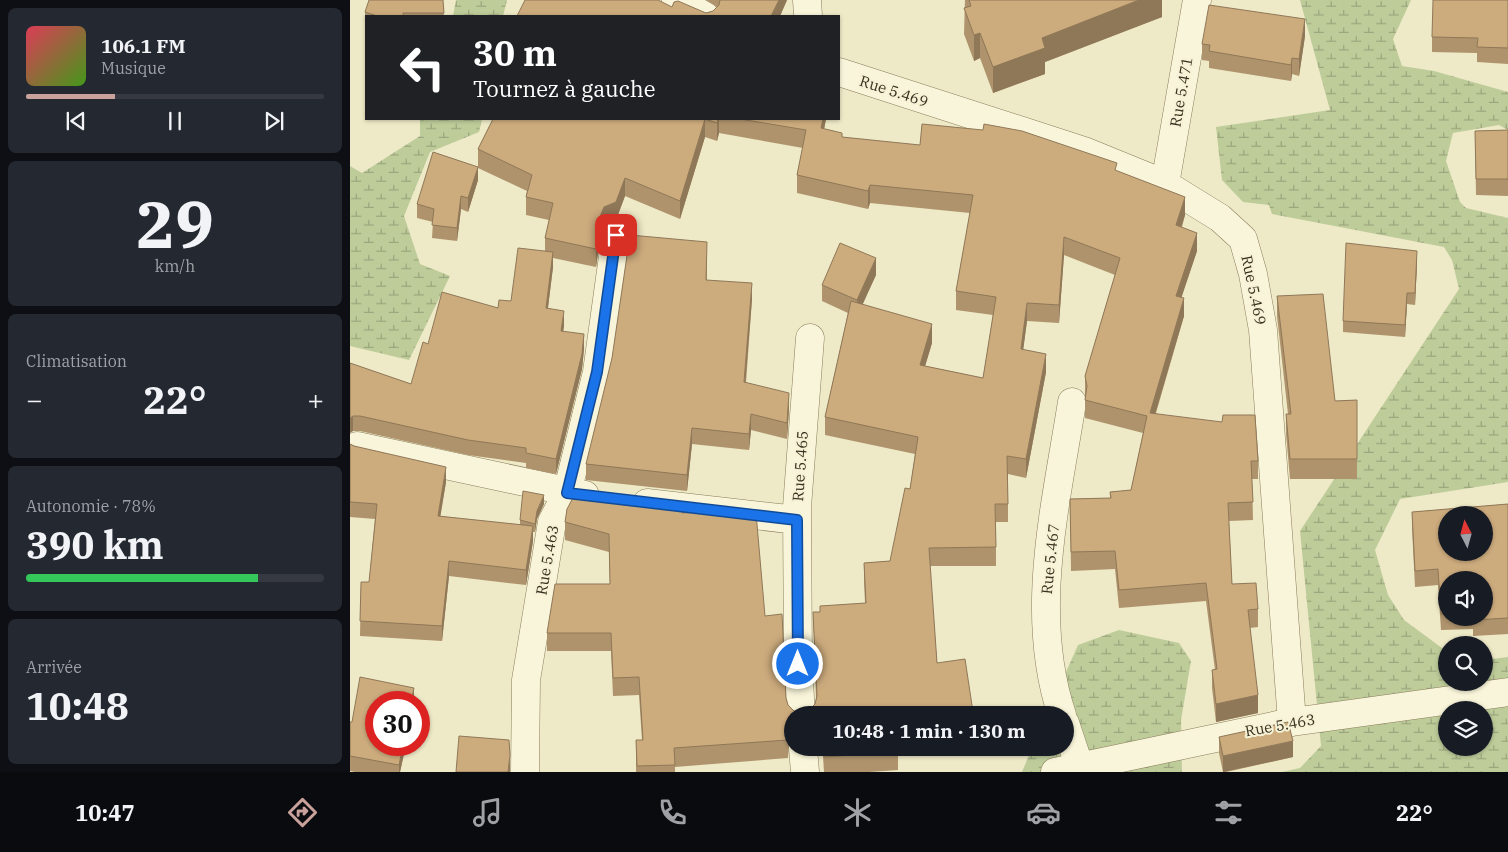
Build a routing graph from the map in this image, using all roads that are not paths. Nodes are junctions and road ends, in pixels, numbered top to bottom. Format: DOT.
graph roads {
  1 [pos="676,0"];
  2 [pos="807,0"];
  3 [pos="1197,0"];
  4 [pos="703,15"];
  5 [pos="808,15"];
  6 [pos="840,72"];
  7 [pos="1165,184"];
  8 [pos="616,235"];
  9 [pos="810,338"];
  10 [pos="1072,402"];
  11 [pos="357,446"];
  12 [pos="567,493"];
  13 [pos="797,520"];
  14 [pos="1508,692"];
  15 [pos="800,706"];
  16 [pos="1059,706"];
  17 [pos="1292,722"];
  18 [pos="804,756"];
  19 [pos="1066,756"];
  20 [pos="1067,769"];
  21 [pos="525,772"];
  22 [pos="805,772"];
  1 -- 4 [label="street"];
  2 -- 5 [label="street"];
  3 -- 7 [label="street, Rue 5.471"];
  6 -- 7 [label="street, Rue 5.469"];
  7 -- 17 [label="street, Rue 5.469"];
  8 -- 12 [label="street, Rue 5.463"];
  9 -- 13 [label="street, Rue 5.465"];
  10 -- 16 [label="street, Rue 5.467"];
  11 -- 12 [label="street"];
  12 -- 13 [label="street"];
  12 -- 21 [label="street, Rue 5.463"];
  13 -- 15 [label="street, Rue 5.465"];
  14 -- 17 [label="street, Rue 5.463"];
  17 -- 20 [label="street, Rue 5.463"];
  18 -- 22 [label="street"];
  19 -- 20 [label="street"];
}
